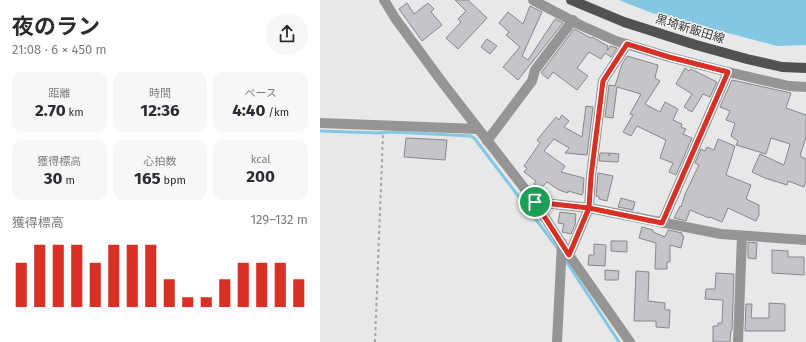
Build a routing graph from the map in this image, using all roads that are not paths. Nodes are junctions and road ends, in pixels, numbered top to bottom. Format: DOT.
graph roads {
  1 [pos="533,0"];
  2 [pos="571,0"];
  3 [pos="389,2"];
  4 [pos="573,20"];
  5 [pos="627,44"];
  6 [pos="806,68"];
  7 [pos="728,72"];
  8 [pos="806,87"];
  9 [pos="320,124"];
  10 [pos="478,129"];
  11 [pos="487,141"];
  12 [pos="535,202"];
  13 [pos="589,208"];
  14 [pos="662,223"];
  15 [pos="742,236"];
  16 [pos="806,240"];
  17 [pos="562,243"];
  18 [pos="569,255"];
  19 [pos="557,342"];
  20 [pos="630,342"];
  21 [pos="738,342"];
  1 -- 4 [label="street"];
  2 -- 6 [label="main road, 黒埼新飯田線"];
  3 -- 10 [label="street"];
  4 -- 5 [label="street"];
  4 -- 11 [label="street"];
  5 -- 7 [label="street"];
  5 -- 13 [label="street"];
  7 -- 8 [label="street"];
  7 -- 14 [label="street"];
  9 -- 10 [label="street"];
  10 -- 11 [label="street"];
  11 -- 12 [label="street"];
  12 -- 13 [label="street"];
  12 -- 17 [label="street"];
  13 -- 14 [label="street"];
  13 -- 18 [label="street"];
  14 -- 15 [label="street"];
  15 -- 16 [label="street"];
  15 -- 21 [label="street"];
  17 -- 18 [label="street"];
  17 -- 19 [label="street"];
  18 -- 20 [label="street"];
}
